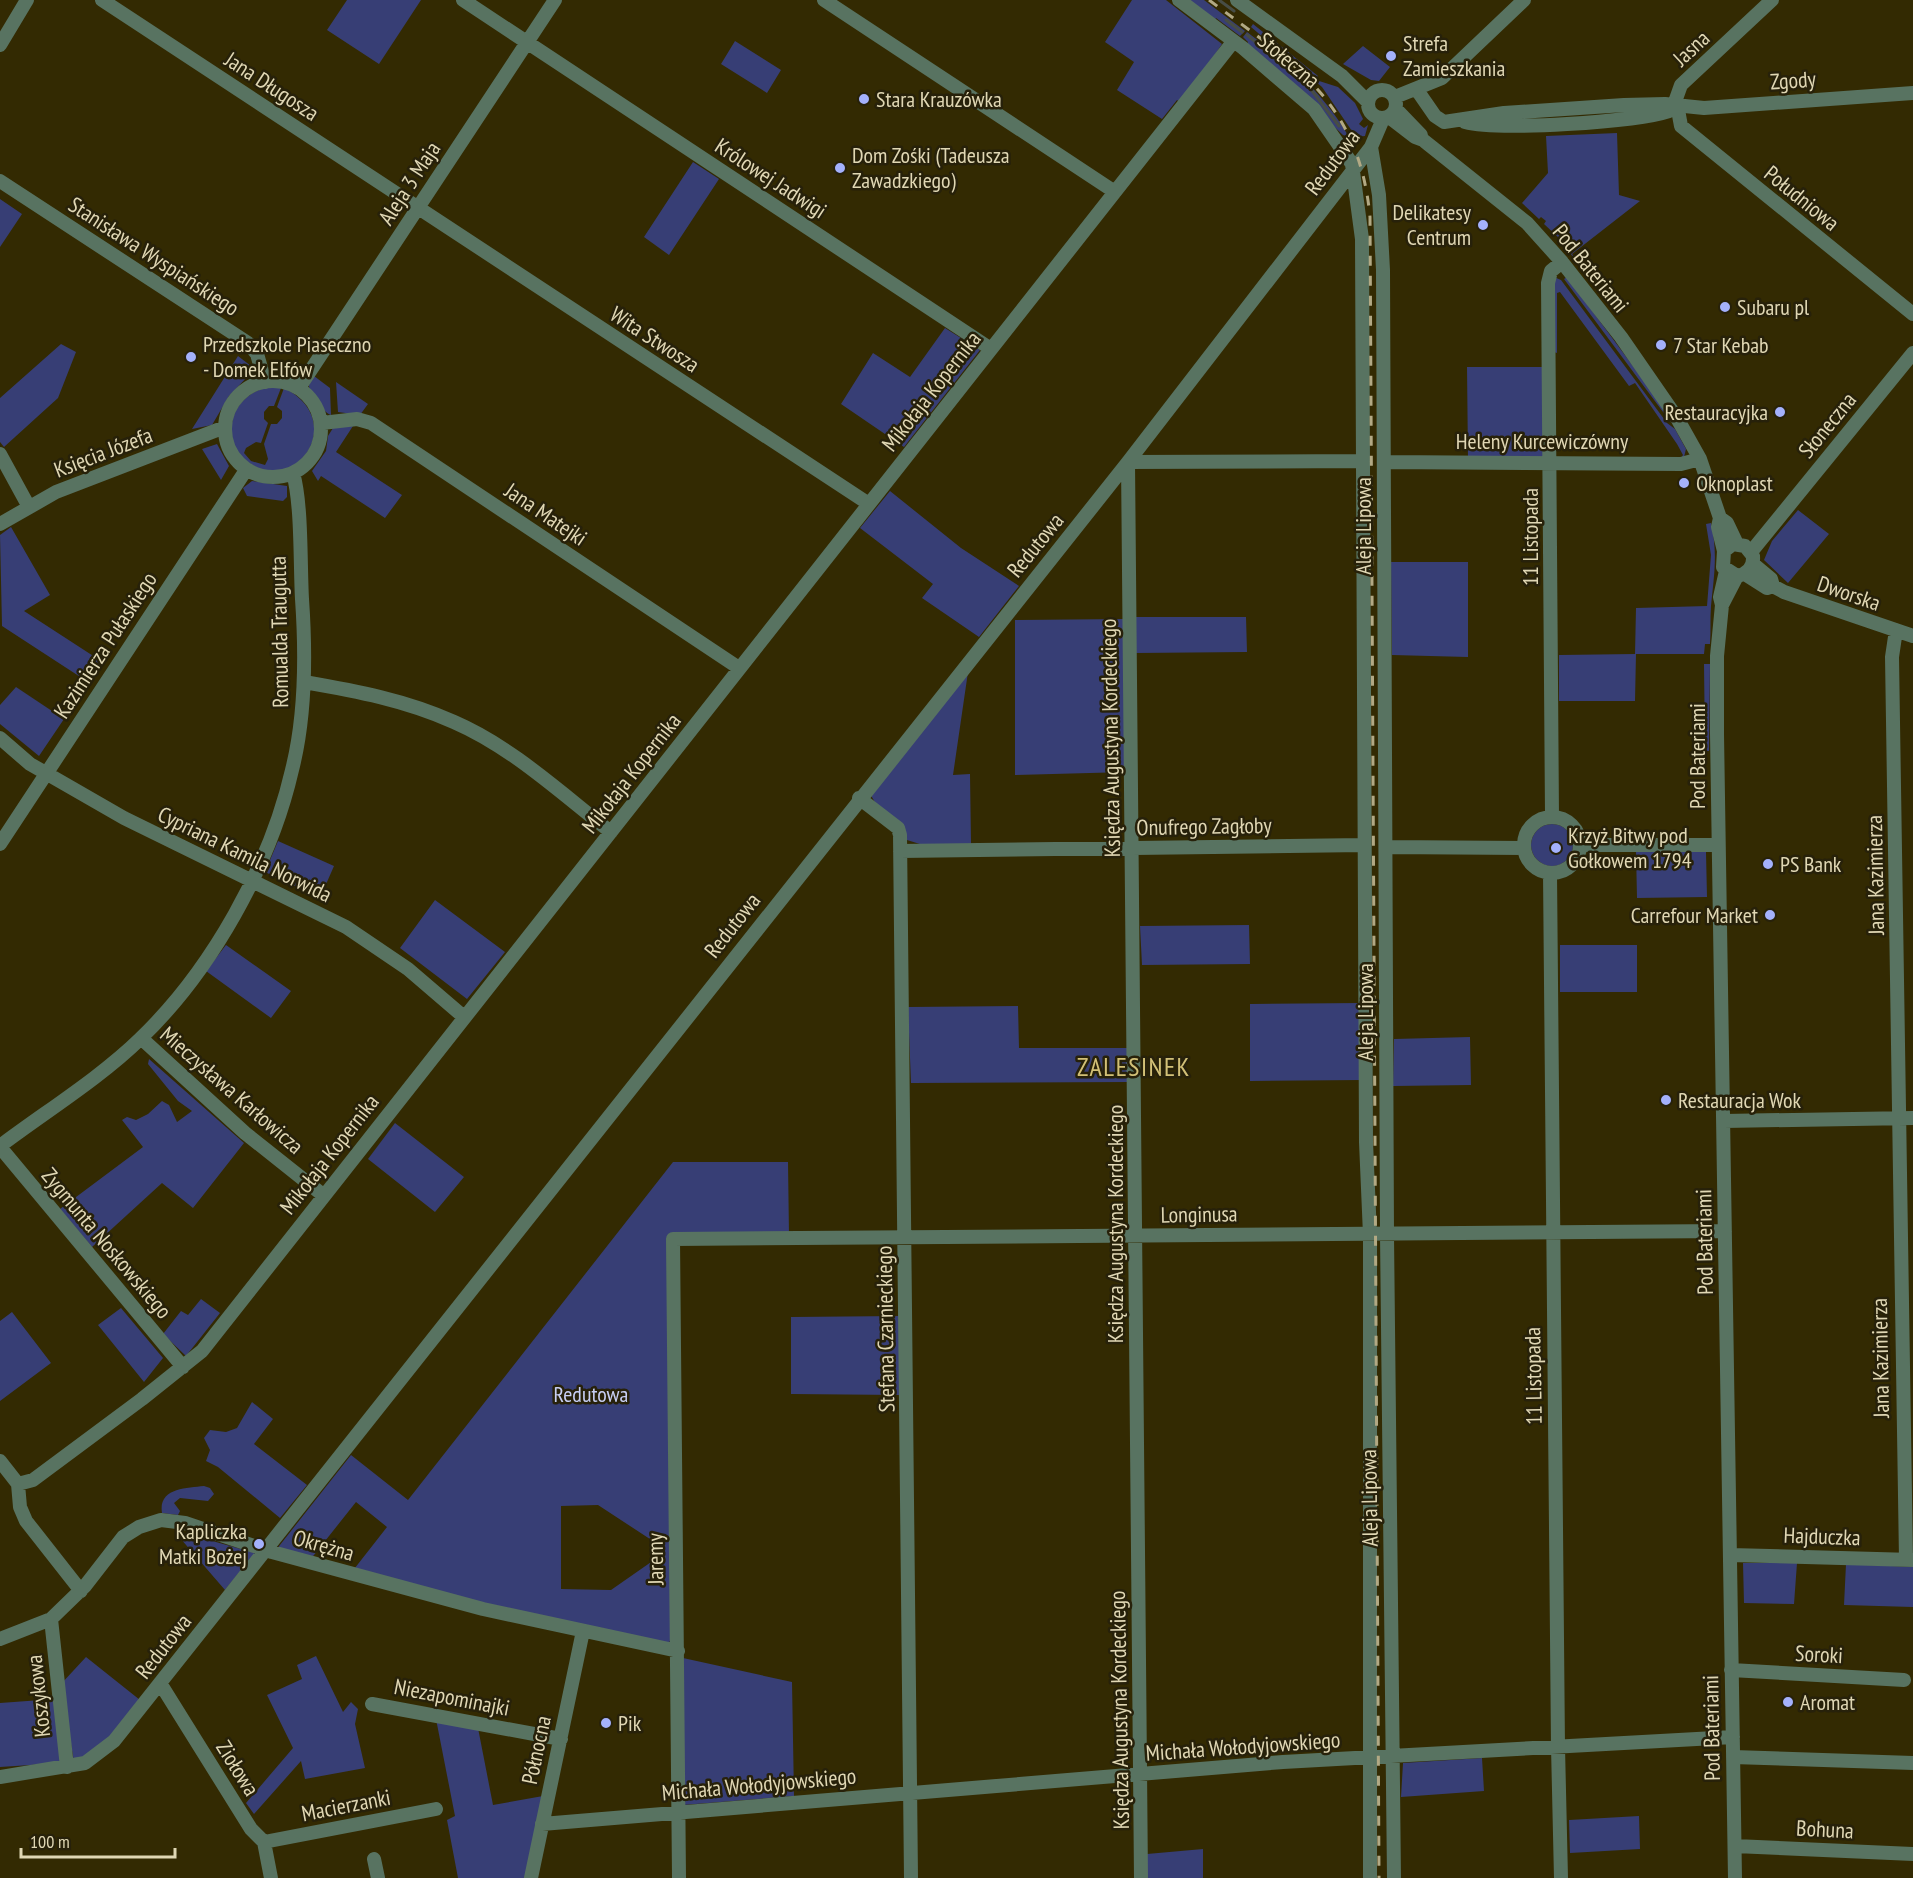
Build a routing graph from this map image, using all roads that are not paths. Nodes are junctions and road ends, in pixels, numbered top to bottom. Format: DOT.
graph roads {
  1 [pos="27,0"];
  2 [pos="102,0"];
  3 [pos="463,0"];
  4 [pos="555,0"];
  5 [pos="824,0"];
  6 [pos="1179,0"];
  7 [pos="1237,0"];
  8 [pos="1524,0"];
  9 [pos="1772,0"];
  10 [pos="527,42"];
  11 [pos="1233,42"];
  12 [pos="0,45"];
  13 [pos="1417,90"];
  14 [pos="1913,93"];
  15 [pos="1372,97"];
  16 [pos="1677,107"];
  17 [pos="1391,111"];
  18 [pos="1371,147"];
  19 [pos="1353,170"];
  20 [pos="0,181"];
  21 [pos="1115,192"];
  22 [pos="417,209"];
  23 [pos="1562,262"];
  24 [pos="1913,314"];
  25 [pos="991,349"];
  26 [pos="1913,352"];
  27 [pos="265,382"];
  28 [pos="299,388"];
  29 [pos="322,423"];
  30 [pos="225,428"];
  31 [pos="0,454"];
  32 [pos="1700,459"];
  33 [pos="1363,461"];
  34 [pos="1128,462"];
  35 [pos="1384,462"];
  36 [pos="1550,462"];
  37 [pos="246,470"];
  38 [pos="292,473"];
  39 [pos="869,504"];
  40 [pos="29,507"];
  41 [pos="1720,518"];
  42 [pos="0,524"];
  43 [pos="1737,544"];
  44 [pos="1724,551"];
  45 [pos="1742,567"];
  46 [pos="1896,630"];
  47 [pos="1913,636"];
  48 [pos="739,668"];
  49 [pos="304,682"];
  50 [pos="0,738"];
  51 [pos="46,773"];
  52 [pos="860,798"];
  53 [pos="1552,816"];
  54 [pos="611,832"];
  55 [pos="0,844"];
  56 [pos="1364,845"];
  57 [pos="1581,845"];
  58 [pos="1718,846"];
  59 [pos="1386,847"];
  60 [pos="1133,848"];
  61 [pos="1524,848"];
  62 [pos="900,851"];
  63 [pos="1550,873"];
  64 [pos="252,880"];
  65 [pos="464,1017"];
  66 [pos="141,1038"];
  67 [pos="1898,1118"];
  68 [pos="1913,1118"];
  69 [pos="1724,1121"];
  70 [pos="0,1146"];
  71 [pos="323,1195"];
  72 [pos="1725,1231"];
  73 [pos="1553,1233"];
  74 [pos="1370,1234"];
  75 [pos="1136,1235"];
  76 [pos="1387,1235"];
  77 [pos="905,1237"];
  78 [pos="674,1239"];
  79 [pos="183,1367"];
  80 [pos="0,1461"];
  81 [pos="18,1484"];
  82 [pos="265,1549"];
  83 [pos="1730,1555"];
  84 [pos="1909,1560"];
  85 [pos="81,1591"];
  86 [pos="51,1620"];
  87 [pos="583,1631"];
  88 [pos="0,1639"];
  89 [pos="678,1651"];
  90 [pos="1731,1670"];
  91 [pos="1904,1680"];
  92 [pos="160,1683"];
  93 [pos="372,1704"];
  94 [pos="1733,1737"];
  95 [pos="561,1739"];
  96 [pos="1558,1747"];
  97 [pos="1369,1757"];
  98 [pos="1393,1757"];
  99 [pos="1733,1757"];
  100 [pos="1913,1763"];
  101 [pos="67,1767"];
  102 [pos="1140,1774"];
  103 [pos="0,1777"];
  104 [pos="910,1793"];
  105 [pos="436,1809"];
  106 [pos="679,1811"];
  107 [pos="542,1824"];
  108 [pos="264,1842"];
  109 [pos="1735,1846"];
  110 [pos="1913,1854"];
  111 [pos="374,1859"];
  112 [pos="271,1878"];
  113 [pos="378,1878"];
  114 [pos="531,1878"];
  115 [pos="679,1878"];
  116 [pos="911,1878"];
  117 [pos="1141,1878"];
  118 [pos="1370,1878"];
  119 [pos="1394,1878"];
  120 [pos="1562,1878"];
  121 [pos="1735,1878"];
  1 -- 12 [label="street"];
  2 -- 22 [label="street, Jana Długosza"];
  3 -- 10 [label="street, Królowej Jadwigi"];
  4 -- 10 [label="street, Aleja 3 Maja"];
  5 -- 21 [label="street"];
  6 -- 11 [label="street, Stołeczna"];
  7 -- 15 [label="street"];
  8 -- 13 [label="street"];
  9 -- 16 [label="street, Jasna"];
  10 -- 22 [label="street, Aleja 3 Maja"];
  10 -- 25 [label="street, Królowej Jadwigi"];
  11 -- 19 [label="street, Stołeczna"];
  11 -- 21 [label="street, Mikołaja Kopernika"];
  13 -- 16 [label="street, Zgody"];
  13 -- 17 [label="street"];
  14 -- 16 [label="street, Zgody"];
  15 -- 17 [label="street"];
  15 -- 17 [label="street, Pod Bateriami"];
  16 -- 24 [label="street, Południowa"];
  17 -- 18 [label="street, Redutowa"];
  17 -- 23 [label="street, Pod Bateriami"];
  18 -- 19 [label="street, Redutowa"];
  18 -- 35 [label="street, Aleja Lipowa"];
  19 -- 33 [label="street, Aleja Lipowa"];
  19 -- 34 [label="street, Redutowa"];
  20 -- 27 [label="street, Stanisława Wyspiańskiego"];
  21 -- 25 [label="street, Mikołaja Kopernika"];
  22 -- 28 [label="street, Aleja 3 Maja"];
  22 -- 39 [label="street, Wita Stwosza"];
  23 -- 32 [label="street, Pod Bateriami"];
  23 -- 36 [label="street, 11 Listopada"];
  25 -- 39 [label="street, Mikołaja Kopernika"];
  26 -- 45 [label="street, Słoneczna"];
  27 -- 28 [label="street"];
  27 -- 30 [label="street"];
  28 -- 29 [label="street"];
  29 -- 38 [label="street"];
  29 -- 48 [label="street, Jana Matejki"];
  30 -- 37 [label="street"];
  30 -- 40 [label="street, Księcia Józefa"];
  31 -- 40 [label="street"];
  32 -- 36 [label="street, Heleny Kurcewiczówny"];
  32 -- 41 [label="street, Pod Bateriami"];
  33 -- 34 [label="street"];
  33 -- 56 [label="street, Aleja Lipowa"];
  34 -- 52 [label="street, Redutowa"];
  34 -- 60 [label="street, Księdza Augustyna Kordeckiego"];
  35 -- 36 [label="street, Heleny Kurcewiczówny"];
  35 -- 59 [label="street, Aleja Lipowa"];
  36 -- 53 [label="street, 11 Listopada"];
  37 -- 38 [label="street"];
  37 -- 51 [label="street, Kazimierza Pułaskiego"];
  38 -- 49 [label="street, Romualda Traugutta"];
  39 -- 48 [label="street, Mikołaja Kopernika"];
  40 -- 42 [label="street, Księcia Józefa"];
  41 -- 43 [label="street, Pod Bateriami"];
  41 -- 44 [label="street, Pod Bateriami"];
  43 -- 44 [label="street"];
  43 -- 45 [label="street, Pod Bateriami"];
  44 -- 45 [label="street, Pod Bateriami"];
  45 -- 46 [label="street, Dworska"];
  45 -- 58 [label="street, Pod Bateriami"];
  46 -- 47 [label="street, Dworska"];
  46 -- 67 [label="street, Jana Kazimierza"];
  48 -- 54 [label="street, Mikołaja Kopernika"];
  49 -- 54 [label="street"];
  49 -- 64 [label="street, Romualda Traugutta"];
  50 -- 51 [label="street, Cypriana Kamila Norwida"];
  51 -- 55 [label="street, Kazimierza Pułaskiego"];
  51 -- 64 [label="street, Cypriana Kamila Norwida"];
  52 -- 62 [label="street, Stefana Czarnieckiego"];
  52 -- 82 [label="street, Redutowa"];
  53 -- 57 [label="street"];
  53 -- 61 [label="street"];
  54 -- 65 [label="street, Mikołaja Kopernika"];
  56 -- 60 [label="street, Onufrego Zagłoby"];
  56 -- 74 [label="street, Aleja Lipowa"];
  57 -- 58 [label="street"];
  57 -- 63 [label="street"];
  58 -- 69 [label="street, Pod Bateriami"];
  59 -- 61 [label="street"];
  59 -- 76 [label="street, Aleja Lipowa"];
  60 -- 62 [label="street, Onufrego Zagłoby"];
  60 -- 75 [label="street, Księdza Augustyna Kordeckiego"];
  61 -- 63 [label="street"];
  62 -- 77 [label="street, Stefana Czarnieckiego"];
  63 -- 73 [label="street, 11 Listopada"];
  64 -- 65 [label="street, Cypriana Kamila Norwida"];
  64 -- 66 [label="street, Romualda Traugutta"];
  65 -- 71 [label="street, Mikołaja Kopernika"];
  66 -- 70 [label="street, Romualda Traugutta"];
  66 -- 71 [label="street, Mieczysława Karłowicza"];
  67 -- 68 [label="street"];
  67 -- 69 [label="street"];
  67 -- 84 [label="street, Jana Kazimierza"];
  69 -- 72 [label="street, Pod Bateriami"];
  70 -- 79 [label="street, Zygmunta Noskowskiego"];
  71 -- 79 [label="street, Mikołaja Kopernika"];
  72 -- 73 [label="street, Longinusa"];
  72 -- 83 [label="street, Pod Bateriami"];
  73 -- 76 [label="street, Longinusa"];
  73 -- 96 [label="street, 11 Listopada"];
  74 -- 75 [label="street, Longinusa"];
  74 -- 76 [label="street, Longinusa"];
  74 -- 97 [label="street, Aleja Lipowa"];
  75 -- 77 [label="street, Longinusa"];
  75 -- 102 [label="street, Księdza Augustyna Kordeckiego"];
  76 -- 98 [label="street, Aleja Lipowa"];
  77 -- 78 [label="street, Longinusa"];
  77 -- 104 [label="street, Stefana Czarnieckiego"];
  78 -- 89 [label="street, Jaremy"];
  79 -- 81 [label="street, Mikołaja Kopernika"];
  80 -- 81 [label="street"];
  81 -- 85 [label="street"];
  82 -- 85 [label="street, Okrężna"];
  82 -- 87 [label="street, Okrężna"];
  82 -- 92 [label="street, Redutowa"];
  83 -- 84 [label="street, Hajduczka"];
  83 -- 90 [label="street, Pod Bateriami"];
  85 -- 86 [label="street, Okrężna"];
  86 -- 88 [label="street, Okrężna"];
  86 -- 101 [label="street, Koszykowa"];
  87 -- 89 [label="street, Okrężna"];
  87 -- 95 [label="street, Północna"];
  89 -- 106 [label="street, Jaremy"];
  90 -- 91 [label="street, Soroki"];
  90 -- 94 [label="street, Pod Bateriami"];
  92 -- 101 [label="street, Redutowa"];
  92 -- 108 [label="street, Ziołowa"];
  93 -- 95 [label="street, Niezapominajki"];
  94 -- 96 [label="street, Michała Wołodyjowskiego"];
  94 -- 99 [label="street, Pod Bateriami"];
  95 -- 107 [label="street, Północna"];
  96 -- 98 [label="street, Michała Wołodyjowskiego"];
  96 -- 120 [label="street, 11 Listopada"];
  97 -- 98 [label="street, Michała Wołodyjowskiego"];
  97 -- 102 [label="street, Michała Wołodyjowskiego"];
  97 -- 118 [label="street, Aleja Lipowa"];
  98 -- 119 [label="street, Aleja Lipowa"];
  99 -- 100 [label="street"];
  99 -- 109 [label="street, Pod Bateriami"];
  101 -- 103 [label="street, Redutowa"];
  102 -- 104 [label="street, Michała Wołodyjowskiego"];
  102 -- 117 [label="street, Księdza Augustyna Kordeckiego"];
  104 -- 106 [label="street, Michała Wołodyjowskiego"];
  104 -- 116 [label="street, Stefana Czarnieckiego"];
  105 -- 108 [label="street, Macierzanki"];
  106 -- 107 [label="street, Michała Wołodyjowskiego"];
  106 -- 115 [label="street, Jaremy"];
  107 -- 114 [label="street, Północna"];
  108 -- 112 [label="street, Ziołowa"];
  109 -- 110 [label="street, Bohuna"];
  109 -- 121 [label="street, Pod Bateriami"];
  111 -- 113 [label="street"];
}
